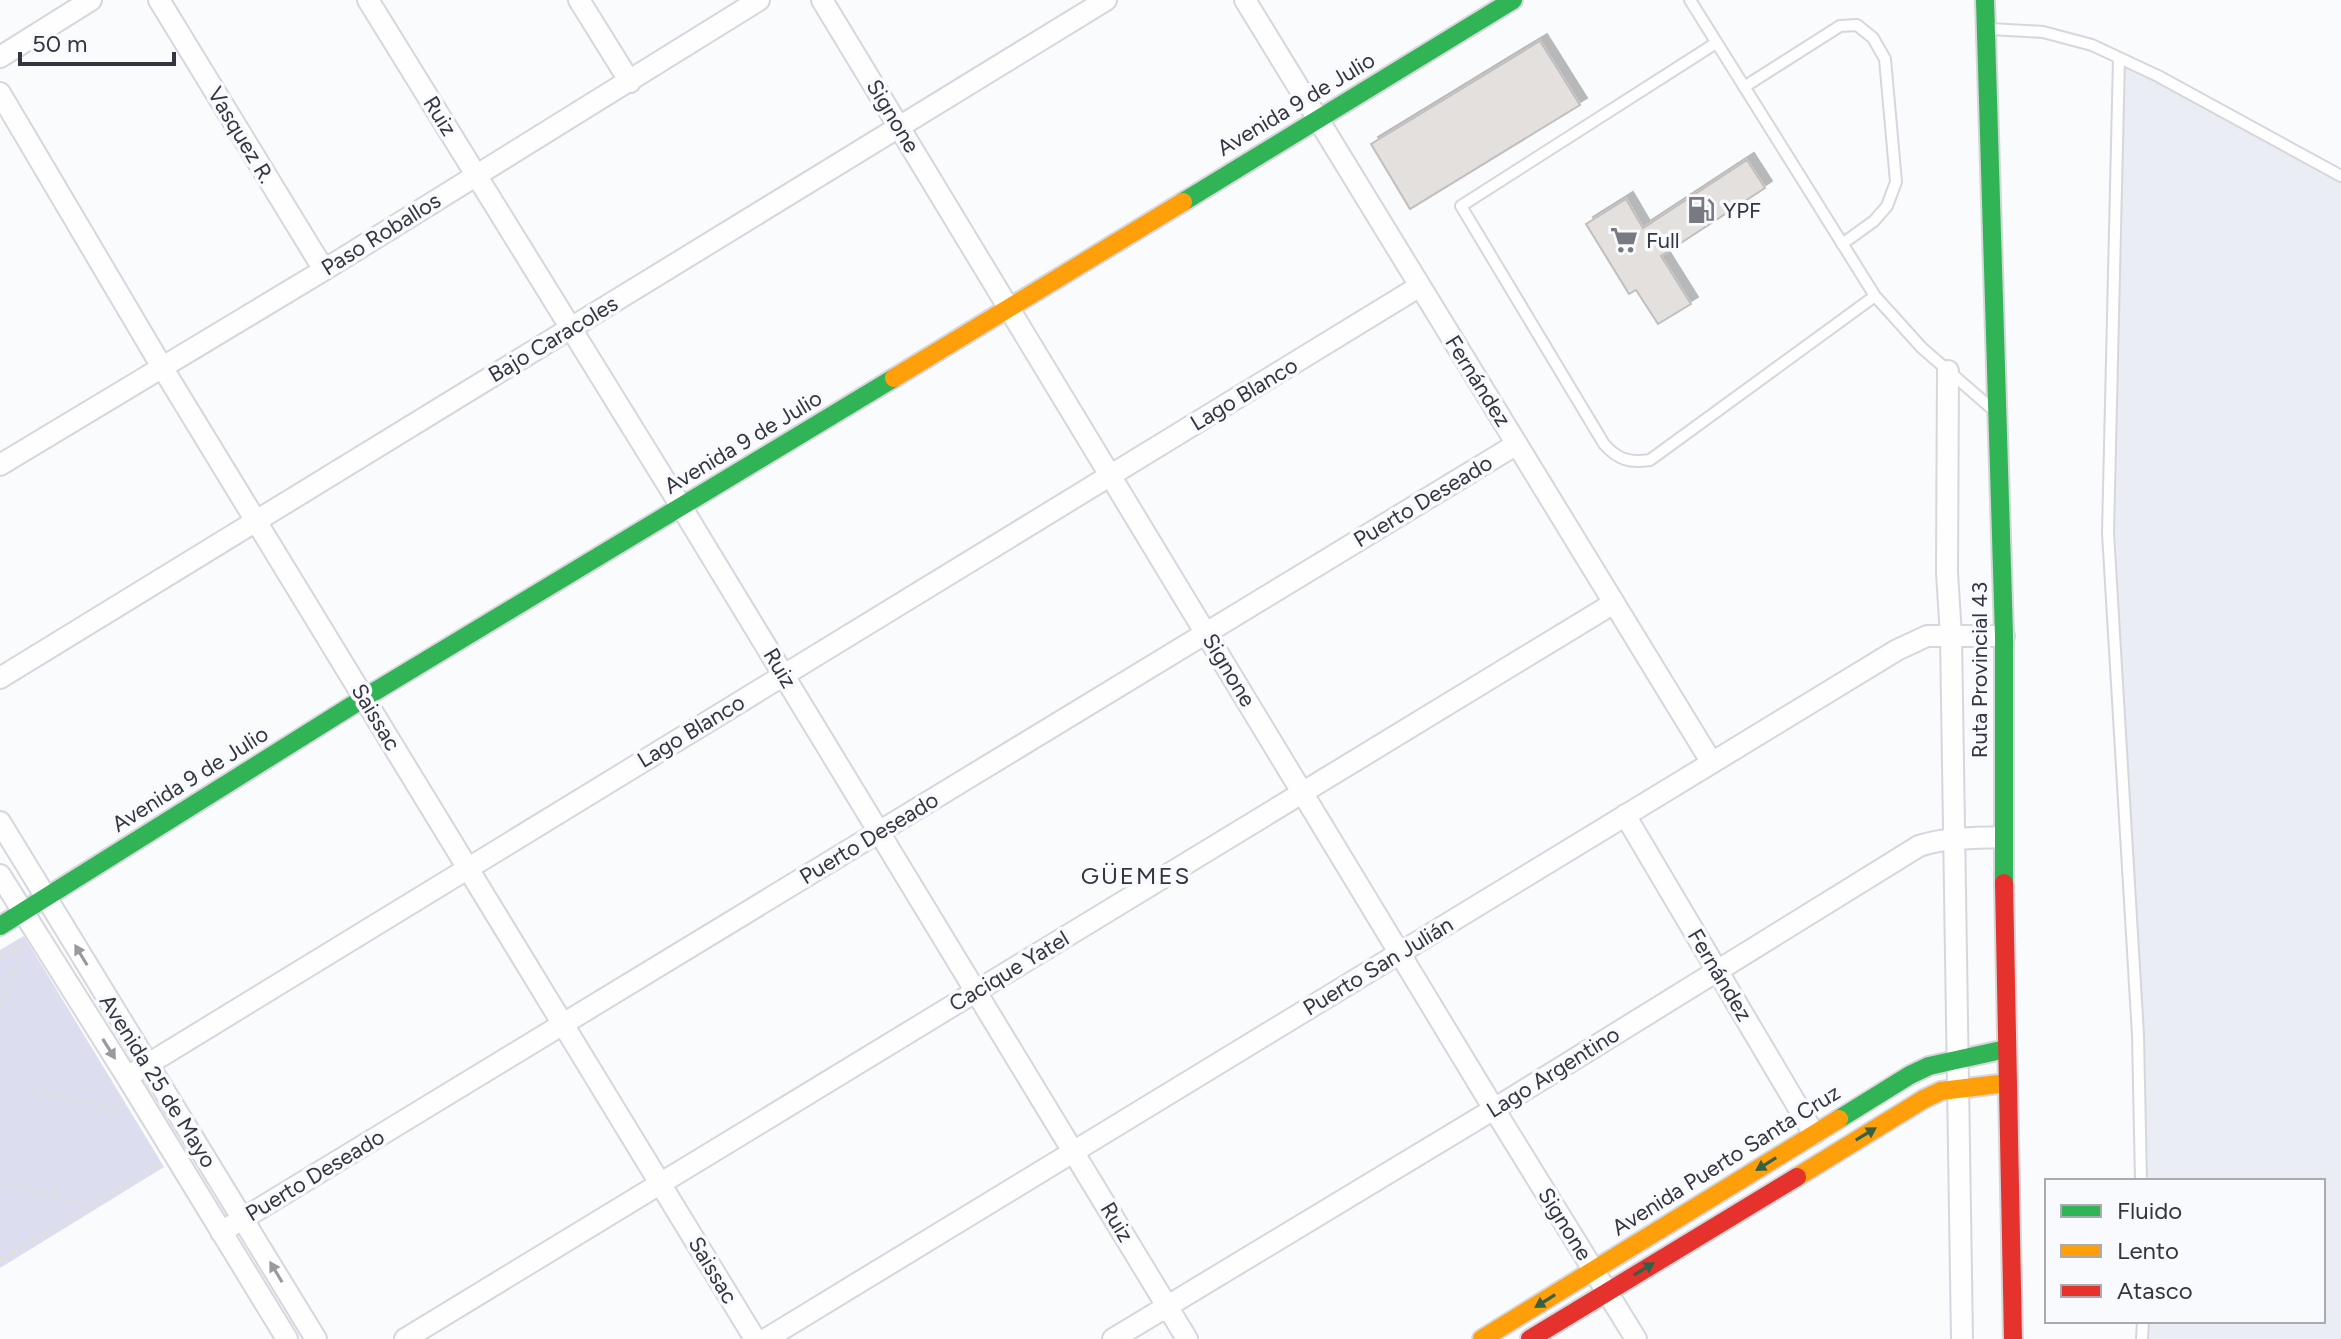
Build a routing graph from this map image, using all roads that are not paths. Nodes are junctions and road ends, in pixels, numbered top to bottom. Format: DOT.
graph roads {
  1 [pos="91,0"];
  2 [pos="159,0"];
  3 [pos="368,0"];
  4 [pos="579,0"];
  5 [pos="759,0"];
  6 [pos="822,0"];
  7 [pos="1106,0"];
  8 [pos="1245,0"];
  9 [pos="1513,0"];
  10 [pos="1690,0"];
  11 [pos="1985,0"];
  12 [pos="1985,29"];
  13 [pos="1716,43"];
  14 [pos="0,57"];
  15 [pos="2119,58"];
  16 [pos="630,82"];
  17 [pos="1744,87"];
  18 [pos="0,93"];
  19 [pos="1318,119"];
  20 [pos="899,127"];
  21 [pos="476,175"];
  22 [pos="2341,176"];
  23 [pos="1842,244"];
  24 [pos="324,270"];
  25 [pos="1420,286"];
  26 [pos="1875,296"];
  27 [pos="1009,308"];
  28 [pos="571,328"];
  29 [pos="162,367"];
  30 [pos="1948,371"];
  31 [pos="1997,413"];
  32 [pos="1517,444"];
  33 [pos="1,463"];
  34 [pos="1111,475"];
  35 [pos="682,508"];
  36 [pos="256,520"];
  37 [pos="1614,603"];
  38 [pos="1206,633"];
  39 [pos="1951,636"];
  40 [pos="2004,636"];
  41 [pos="784,675"];
  42 [pos="0,678"];
  43 [pos="364,698"];
  44 [pos="1712,763"];
  45 [pos="1303,792"];
  46 [pos="1625,815"];
  47 [pos="0,822"];
  48 [pos="880,831"];
  49 [pos="2003,837"];
  50 [pos="1954,839"];
  51 [pos="467,868"];
  52 [pos="0,875"];
  53 [pos="46,898"];
  54 [pos="23,912"];
  55 [pos="0,926"];
  56 [pos="1400,952"];
  57 [pos="1717,970"];
  58 [pos="977,990"];
  59 [pos="563,1024"];
  60 [pos="2006,1049"];
  61 [pos="1957,1060"];
  62 [pos="148,1064"];
  63 [pos="127,1077"];
  64 [pos="2007,1083"];
  65 [pos="1957,1089"];
  66 [pos="1494,1109"];
  67 [pos="1814,1134"];
  68 [pos="1075,1151"];
  69 [pos="2141,1179"];
  70 [pos="660,1183"];
  71 [pos="243,1219"];
  72 [pos="221,1232"];
  73 [pos="1594,1270"];
  74 [pos="1608,1291"];
  75 [pos="1167,1306"];
  76 [pos="287,1339"];
  77 [pos="316,1339"];
  78 [pos="405,1339"];
  79 [pos="755,1339"];
  80 [pos="766,1339"];
  81 [pos="1113,1339"];
  82 [pos="1187,1339"];
  83 [pos="1482,1339"];
  84 [pos="1530,1339"];
  85 [pos="1636,1339"];
  86 [pos="1962,1339"];
  87 [pos="2013,1339"];
  1 -- 14 [label="street"];
  2 -- 24 [label="street, Vasquez R."];
  3 -- 21 [label="street, Ruiz"];
  4 -- 16 [label="street"];
  5 -- 16 [label="street, Paso Roballos"];
  6 -- 20 [label="street, Signone"];
  7 -- 20 [label="street, Bajo Caracoles"];
  8 -- 19 [label="street, Fernández"];
  9 -- 19 [label="street, Avenida 9 de Julio"];
  10 -- 13 [label="lane"];
  11 -- 12 [label="street, Ruta Provincial 43"];
  12 -- 15 [label="lane"];
  12 -- 31 [label="street, Ruta Provincial 43"];
  13 -- 17 [label="lane"];
  13 -- 26 [label="lane"];
  15 -- 22 [label="lane"];
  15 -- 69 [label="lane"];
  16 -- 21 [label="street, Paso Roballos"];
  17 -- 23 [label="lane"];
  17 -- 23 [label="lane"];
  18 -- 29 [label="street, Saissac"];
  19 -- 25 [label="street, Fernández"];
  19 -- 27 [label="street, Avenida 9 de Julio"];
  20 -- 27 [label="street, Signone"];
  20 -- 28 [label="street, Bajo Caracoles"];
  21 -- 24 [label="street, Paso Roballos"];
  21 -- 28 [label="street, Ruiz"];
  23 -- 26 [label="lane"];
  24 -- 29 [label="street, Paso Roballos"];
  25 -- 32 [label="street, Fernández"];
  25 -- 34 [label="street, Lago Blanco"];
  26 -- 30 [label="lane"];
  27 -- 34 [label="street, Signone"];
  27 -- 35 [label="street, Avenida 9 de Julio"];
  28 -- 35 [label="street, Ruiz"];
  28 -- 36 [label="street, Bajo Caracoles"];
  29 -- 33 [label="street, Paso Roballos"];
  29 -- 36 [label="street, Saissac"];
  30 -- 31 [label="lane"];
  30 -- 39 [label="street"];
  31 -- 40 [label="street, Ruta Provincial 43"];
  32 -- 37 [label="street, Fernández"];
  32 -- 38 [label="street, Puerto Deseado"];
  34 -- 38 [label="street, Signone"];
  34 -- 41 [label="street, Lago Blanco"];
  35 -- 41 [label="street, Ruiz"];
  35 -- 43 [label="street, Avenida 9 de Julio"];
  36 -- 42 [label="street, Bajo Caracoles"];
  36 -- 43 [label="street, Saissac"];
  37 -- 44 [label="street, Fernández"];
  37 -- 45 [label="street, Cacique Yatel"];
  38 -- 45 [label="street, Signone"];
  38 -- 48 [label="street, Puerto Deseado"];
  39 -- 40 [label="street, Puerto San Julián"];
  39 -- 44 [label="street, Puerto San Julián"];
  39 -- 50 [label="street"];
  40 -- 49 [label="street, Ruta Provincial 43"];
  41 -- 48 [label="street, Ruiz"];
  41 -- 51 [label="street, Lago Blanco"];
  43 -- 51 [label="street, Saissac"];
  43 -- 53 [label="street, Avenida 9 de Julio"];
  44 -- 46 [label="street, Puerto San Julián"];
  45 -- 56 [label="street, Signone"];
  45 -- 58 [label="street, Cacique Yatel"];
  46 -- 56 [label="street, Puerto San Julián"];
  46 -- 57 [label="street, Fernández"];
  47 -- 53 [label="street, Avenida 25 de Mayo"];
  48 -- 58 [label="street, Ruiz"];
  48 -- 59 [label="street, Puerto Deseado"];
  49 -- 50 [label="street, Lago Argentino"];
  49 -- 60 [label="street, Ruta Provincial 43"];
  50 -- 57 [label="street, Lago Argentino"];
  50 -- 61 [label="street"];
  51 -- 59 [label="street, Saissac"];
  51 -- 62 [label="street, Lago Blanco"];
  52 -- 54 [label="street, Avenida 25 de Mayo"];
  53 -- 54 [label="street, Avenida 9 de Julio"];
  62 -- 53 [label="street, Avenida 25 de Mayo, one-way"];
  54 -- 55 [label="street, Avenida 9 de Julio"];
  54 -- 63 [label="street, Avenida 25 de Mayo, one-way"];
  56 -- 66 [label="street, Signone"];
  56 -- 68 [label="street, Puerto San Julián"];
  57 -- 66 [label="street, Lago Argentino"];
  57 -- 67 [label="street, Fernández"];
  58 -- 68 [label="street, Ruiz"];
  58 -- 70 [label="street, Cacique Yatel"];
  59 -- 70 [label="street, Saissac"];
  59 -- 71 [label="street, Puerto Deseado"];
  60 -- 61 [label="street, Avenida Puerto Santa Cruz"];
  60 -- 64 [label="street, Ruta Provincial 43"];
  61 -- 65 [label="street"];
  61 -- 67 [label="street, Avenida Puerto Santa Cruz"];
  62 -- 63 [label="street, Lago Blanco"];
  62 -- 71 [label="street, Avenida 25 de Mayo"];
  63 -- 72 [label="street, Avenida 25 de Mayo"];
  64 -- 65 [label="street"];
  64 -- 87 [label="street, Ruta Provincial 43"];
  74 -- 65 [label="street, one-way"];
  65 -- 86 [label="street"];
  66 -- 73 [label="street, Signone"];
  66 -- 75 [label="street, Lago Argentino"];
  67 -- 73 [label="street, Avenida Puerto Santa Cruz, one-way"];
  68 -- 75 [label="street, Ruiz"];
  68 -- 80 [label="street, Puerto San Julián"];
  70 -- 78 [label="street, Cacique Yatel"];
  70 -- 79 [label="street, Saissac"];
  71 -- 72 [label="street, Puerto Deseado"];
  77 -- 71 [label="street, Avenida 25 de Mayo, one-way"];
  72 -- 76 [label="street, Avenida 25 de Mayo"];
  73 -- 74 [label="street, Signone"];
  73 -- 83 [label="street, Avenida Puerto Santa Cruz, one-way"];
  74 -- 84 [label="street"];
  74 -- 85 [label="street, Signone"];
  75 -- 81 [label="street, Lago Argentino"];
  75 -- 82 [label="street, Ruiz"];
}
